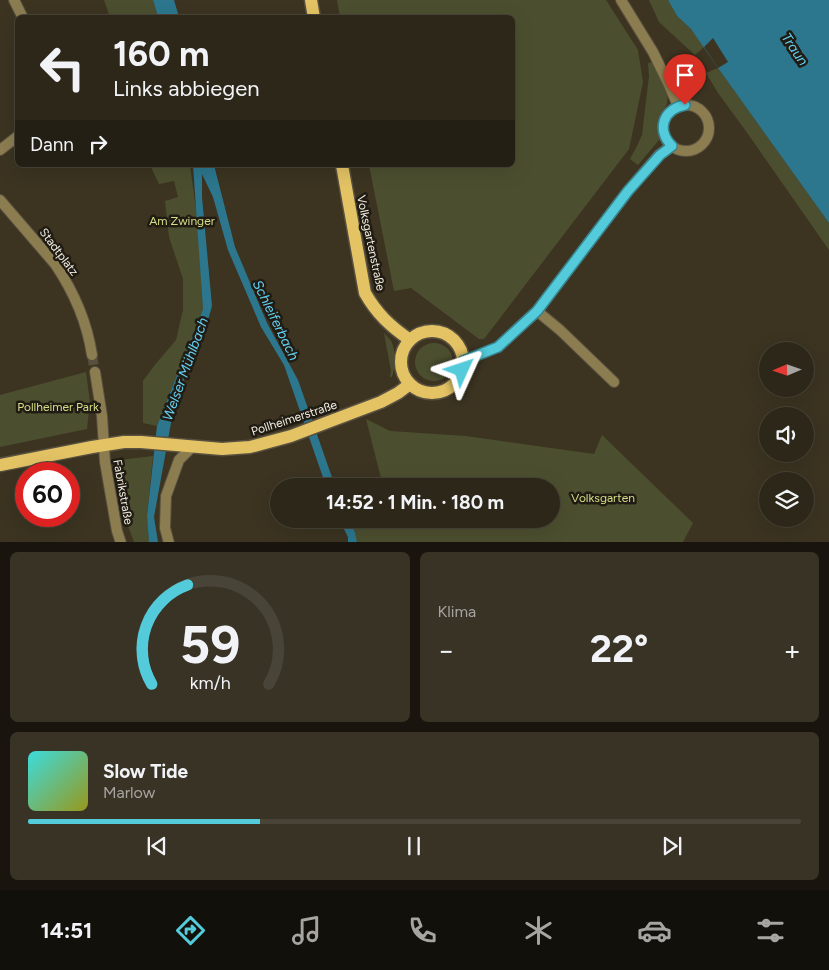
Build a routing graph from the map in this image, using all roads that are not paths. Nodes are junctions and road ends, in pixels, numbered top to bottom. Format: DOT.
graph roads {
  1 [pos="14,0"];
  2 [pos="311,0"];
  3 [pos="621,0"];
  4 [pos="21,15"];
  5 [pos="314,15"];
  6 [pos="678,106"];
  7 [pos="15,138"];
  8 [pos="672,146"];
  9 [pos="0,150"];
  10 [pos="342,167"];
  11 [pos="0,200"];
  12 [pos="537,311"];
  13 [pos="410,340"];
  14 [pos="92,355"];
  15 [pos="463,361"];
  16 [pos="95,372"];
  17 [pos="614,382"];
  18 [pos="410,384"];
  19 [pos="104,445"];
  20 [pos="192,447"];
  21 [pos="0,465"];
  22 [pos="121,542"];
  23 [pos="169,542"];
  1 -- 4 [label="street"];
  2 -- 5 [label="main road"];
  3 -- 6 [label="street"];
  6 -- 8 [label="street"];
  6 -- 8 [label="street"];
  7 -- 9 [label="street"];
  8 -- 12 [label="street"];
  10 -- 13 [label="main road, Volksgartenstraße"];
  11 -- 14 [label="street, Stadtplatz"];
  12 -- 15 [label="street"];
  12 -- 17 [label="street"];
  13 -- 15 [label="main road"];
  13 -- 18 [label="main road"];
  15 -- 18 [label="main road"];
  16 -- 19 [label="street"];
  18 -- 20 [label="main road, Pollheimerstraße"];
  19 -- 20 [label="main road, Pollheimerstraße"];
  19 -- 21 [label="main road, Pollheimerstraße"];
  19 -- 22 [label="street, Fabrikstraße"];
  20 -- 23 [label="street"];
}
